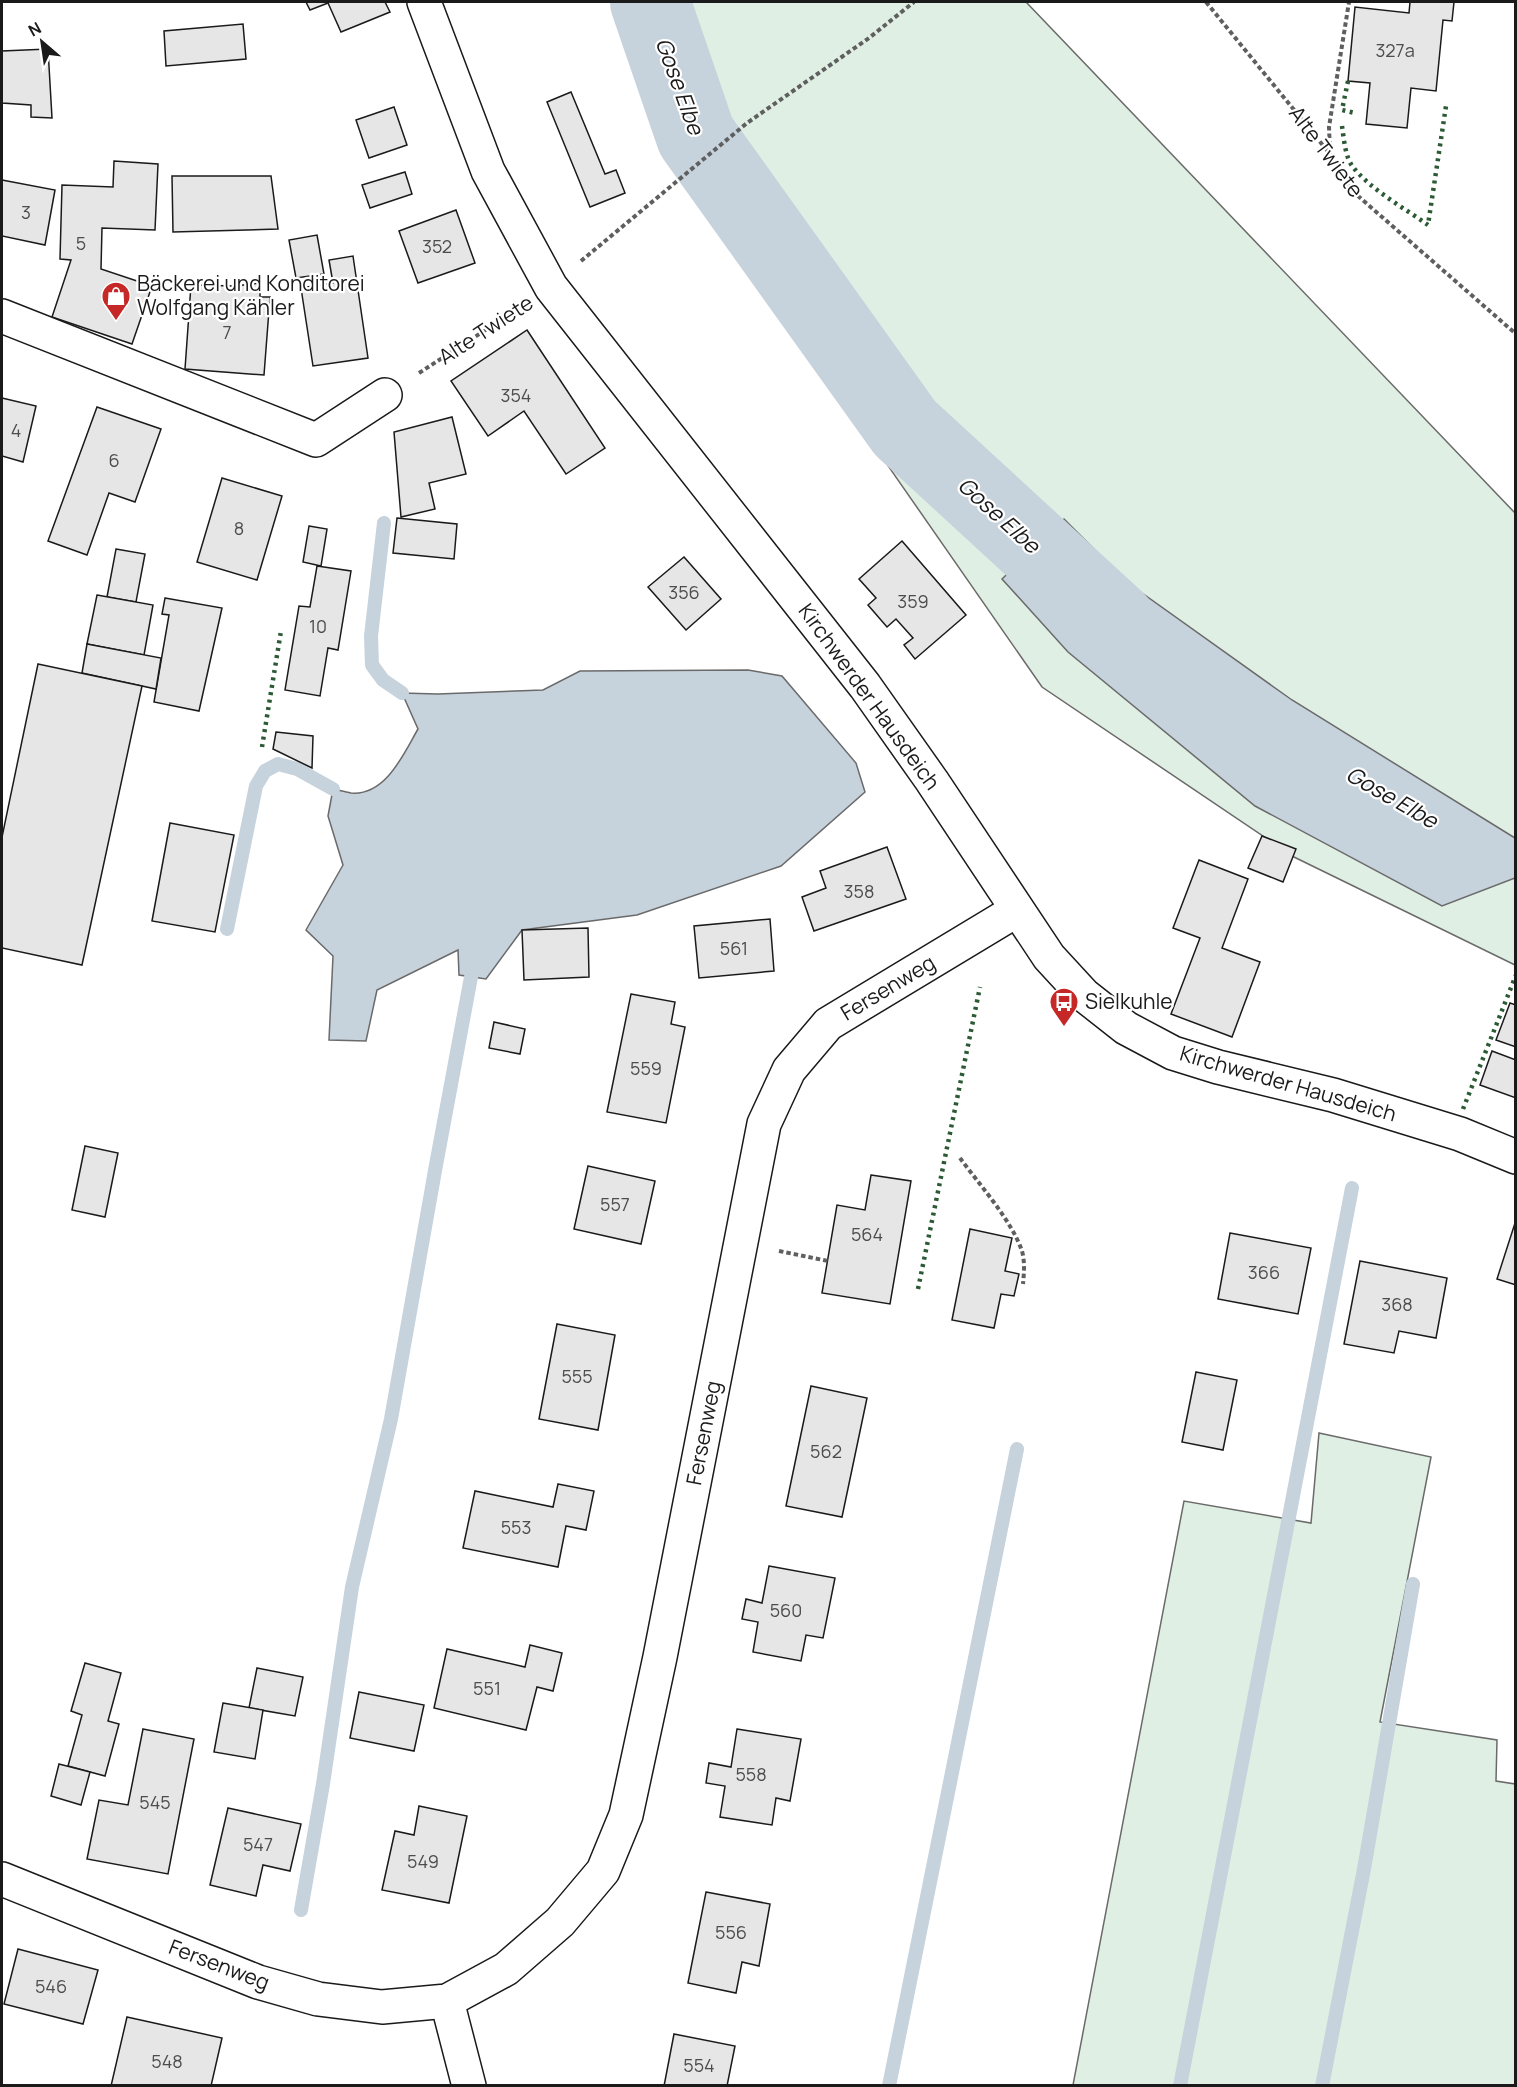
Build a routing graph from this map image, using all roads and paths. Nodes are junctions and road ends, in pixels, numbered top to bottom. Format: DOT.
graph roads {
  1 [pos="424,2"];
  2 [pos="914,2"];
  3 [pos="1206,2"];
  4 [pos="1349,2"];
  5 [pos="1330,154"];
  6 [pos="551,287"];
  7 [pos="2,316"];
  8 [pos="1515,334"];
  9 [pos="385,395"];
  10 [pos="1017,910"];
  11 [pos="1515,1157"];
  12 [pos="960,1158"];
  13 [pos="740,1244"];
  14 [pos="828,1261"];
  15 [pos="1023,1284"];
  16 [pos="2,1879"];
  17 [pos="447,2001"];
  18 [pos="469,2085"];
  1 -- 6 [label="street, Kirchwerder Hausdeich"];
  2 -- 6 [label="path, Alte Twiete"];
  3 -- 5 [label="path, Alte Twiete"];
  4 -- 5 [label="path"];
  5 -- 8 [label="path, Alte Twiete"];
  6 -- 9 [label="path, Alte Twiete"];
  6 -- 10 [label="street, Kirchwerder Hausdeich"];
  7 -- 9 [label="street"];
  10 -- 11 [label="street, Kirchwerder Hausdeich"];
  10 -- 13 [label="street, Fersenweg"];
  12 -- 15 [label="path"];
  13 -- 14 [label="path"];
  13 -- 17 [label="street, Fersenweg"];
  16 -- 17 [label="street, Fersenweg"];
  17 -- 18 [label="street"];
}
